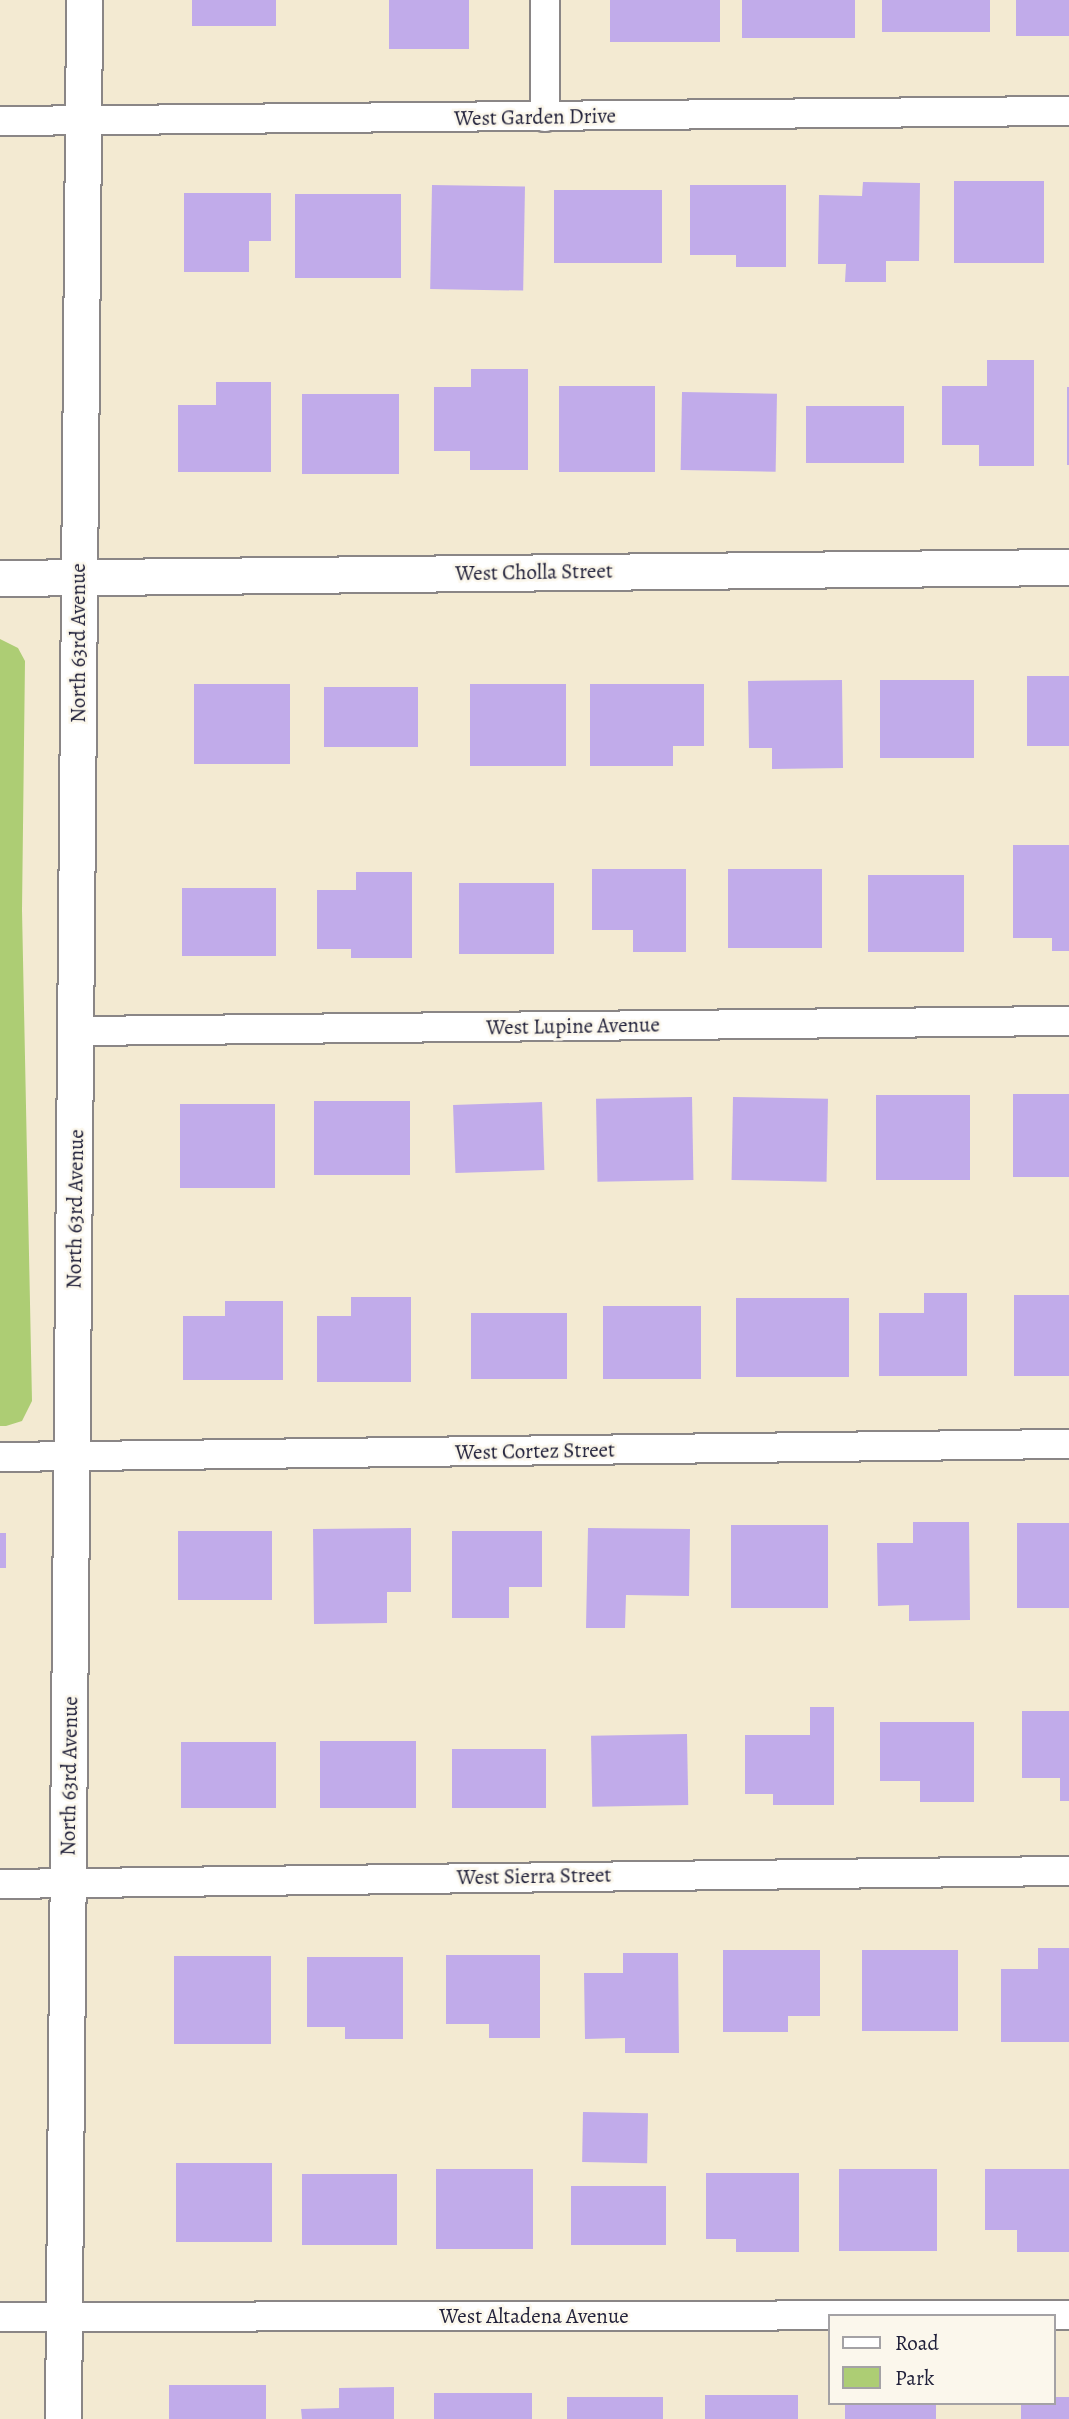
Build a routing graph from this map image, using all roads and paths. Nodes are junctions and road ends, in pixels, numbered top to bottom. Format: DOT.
graph roads {
  1 [pos="84,0"];
  2 [pos="545,0"];
  3 [pos="1069,111"];
  4 [pos="545,117"];
  5 [pos="0,121"];
  6 [pos="83,121"];
  7 [pos="1069,567"];
  8 [pos="79,576"];
  9 [pos="0,578"];
  10 [pos="1069,1021"];
  11 [pos="77,1031"];
  12 [pos="1069,1444"];
  13 [pos="0,1457"];
  14 [pos="72,1457"];
  15 [pos="1069,1871"];
  16 [pos="68,1880"];
  17 [pos="0,1884"];
  18 [pos="828,2315"];
  19 [pos="65,2316"];
  20 [pos="0,2317"];
  21 [pos="63,2419"];
  1 -- 6 [label="street, North 63rd Avenue"];
  2 -- 4 [label="street"];
  3 -- 4 [label="street, West Garden Drive"];
  4 -- 6 [label="street, West Garden Drive"];
  5 -- 6 [label="street, West Garden Drive"];
  6 -- 8 [label="street, North 63rd Avenue"];
  7 -- 8 [label="street, West Cholla Street"];
  8 -- 9 [label="street, West Cholla Street"];
  8 -- 11 [label="street, North 63rd Avenue"];
  10 -- 11 [label="street, West Lupine Avenue"];
  11 -- 14 [label="street, North 63rd Avenue"];
  12 -- 14 [label="street, West Cortez Street"];
  13 -- 14 [label="street, West Cortez Street"];
  14 -- 16 [label="street, North 63rd Avenue"];
  15 -- 16 [label="street, West Sierra Street"];
  16 -- 17 [label="street, West Sierra Street"];
  16 -- 19 [label="street, North 63rd Avenue"];
  18 -- 19 [label="street, West Altadena Avenue"];
  19 -- 20 [label="street, West Altadena Avenue"];
  19 -- 21 [label="street, North 63rd Avenue"];
}
